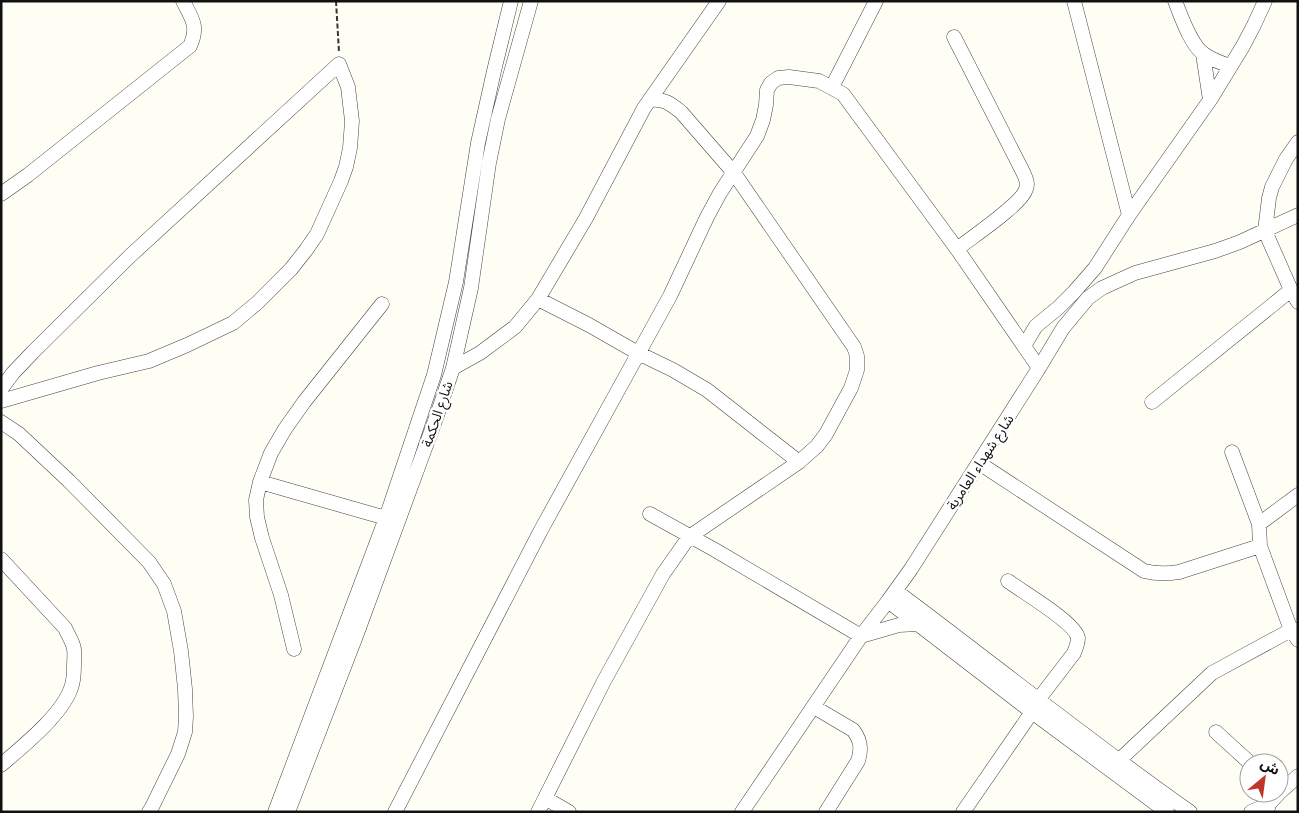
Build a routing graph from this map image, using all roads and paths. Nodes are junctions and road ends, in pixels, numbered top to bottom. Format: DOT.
graph roads {
  1 [pos="183,1"];
  2 [pos="336,1"];
  3 [pos="511,1"];
  4 [pos="531,1"];
  5 [pos="719,1"];
  6 [pos="876,1"];
  7 [pos="1074,1"];
  8 [pos="1175,1"];
  9 [pos="1265,1"];
  10 [pos="954,37"];
  11 [pos="1203,54"];
  12 [pos="339,64"];
  13 [pos="1230,66"];
  14 [pos="832,87"];
  15 [pos="650,100"];
  16 [pos="1210,100"];
  17 [pos="1298,142"];
  18 [pos="734,173"];
  19 [pos="1,194"];
  20 [pos="1129,215"];
  21 [pos="1298,215"];
  22 [pos="1265,231"];
  23 [pos="957,248"];
  24 [pos="1294,296"];
  25 [pos="538,299"];
  26 [pos="382,304"];
  27 [pos="1024,346"];
  28 [pos="638,353"];
  29 [pos="453,368"];
  30 [pos="1039,368"];
  31 [pos="1,389"];
  32 [pos="1,401"];
  33 [pos="1152,402"];
  34 [pos="1,422"];
  35 [pos="1232,452"];
  36 [pos="799,462"];
  37 [pos="979,463"];
  38 [pos="260,482"];
  39 [pos="1298,495"];
  40 [pos="650,514"];
  41 [pos="386,518"];
  42 [pos="1260,524"];
  43 [pos="689,537"];
  44 [pos="1260,546"];
  45 [pos="1,559"];
  46 [pos="1008,582"];
  47 [pos="892,596"];
  48 [pos="918,624"];
  49 [pos="1296,633"];
  50 [pos="862,636"];
  51 [pos="294,649"];
  52 [pos="1035,706"];
  53 [pos="814,707"];
  54 [pos="1216,732"];
  55 [pos="1239,753"];
  56 [pos="1,765"];
  57 [pos="1114,765"];
  58 [pos="545,798"];
  59 [pos="1268,808"];
  60 [pos="149,812"];
  61 [pos="275,812"];
  62 [pos="288,812"];
  63 [pos="395,812"];
  64 [pos="538,812"];
  65 [pos="569,812"];
  66 [pos="742,812"];
  67 [pos="826,812"];
  68 [pos="962,812"];
  69 [pos="1167,812"];
  70 [pos="1190,812"];
  71 [pos="1251,812"];
  1 -- 19 [label="street"];
  2 -- 12 [label="path"];
  3 -- 41 [label="street, شارع الحكمة"];
  4 -- 29 [label="street, شارع الحكمة"];
  5 -- 15 [label="street"];
  6 -- 14 [label="street"];
  7 -- 20 [label="street"];
  8 -- 11 [label="street"];
  9 -- 13 [label="street"];
  10 -- 23 [label="street"];
  11 -- 13 [label="street"];
  11 -- 16 [label="street"];
  12 -- 31 [label="street"];
  12 -- 32 [label="street"];
  13 -- 16 [label="street"];
  14 -- 18 [label="street"];
  14 -- 23 [label="street"];
  15 -- 18 [label="street"];
  15 -- 25 [label="street"];
  16 -- 20 [label="street"];
  17 -- 22 [label="street"];
  18 -- 28 [label="street"];
  18 -- 36 [label="street"];
  20 -- 27 [label="street"];
  21 -- 22 [label="street, شارع شهداء العامرية"];
  22 -- 24 [label="street"];
  22 -- 30 [label="street, شارع شهداء العامرية"];
  23 -- 27 [label="street"];
  24 -- 33 [label="street"];
  25 -- 28 [label="street"];
  25 -- 29 [label="street"];
  26 -- 38 [label="street"];
  27 -- 30 [label="street"];
  28 -- 36 [label="street"];
  28 -- 63 [label="street"];
  29 -- 62 [label="street, شارع الحكمة"];
  30 -- 37 [label="street, شارع شهداء العامرية"];
  34 -- 60 [label="street"];
  35 -- 42 [label="street"];
  36 -- 43 [label="street"];
  37 -- 44 [label="street"];
  37 -- 47 [label="street, شارع شهداء العامرية"];
  38 -- 41 [label="street"];
  38 -- 51 [label="street"];
  39 -- 42 [label="street"];
  40 -- 43 [label="street"];
  41 -- 61 [label="street, شارع الحكمة"];
  42 -- 44 [label="street"];
  43 -- 50 [label="street"];
  43 -- 58 [label="street"];
  44 -- 49 [label="street"];
  45 -- 56 [label="street"];
  46 -- 52 [label="street"];
  47 -- 48 [label="street"];
  47 -- 50 [label="street, شارع شهداء العامرية"];
  47 -- 52 [label="street"];
  48 -- 50 [label="street"];
  48 -- 52 [label="street"];
  49 -- 57 [label="street"];
  50 -- 53 [label="street, شارع شهداء العامرية"];
  52 -- 57 [label="street"];
  52 -- 68 [label="street"];
  53 -- 66 [label="street, شارع شهداء العامرية"];
  53 -- 67 [label="street"];
  54 -- 55 [label="street"];
  57 -- 69 [label="street"];
  57 -- 70 [label="street"];
  58 -- 64 [label="street"];
  58 -- 65 [label="street"];
  59 -- 71 [label="street"];
}
